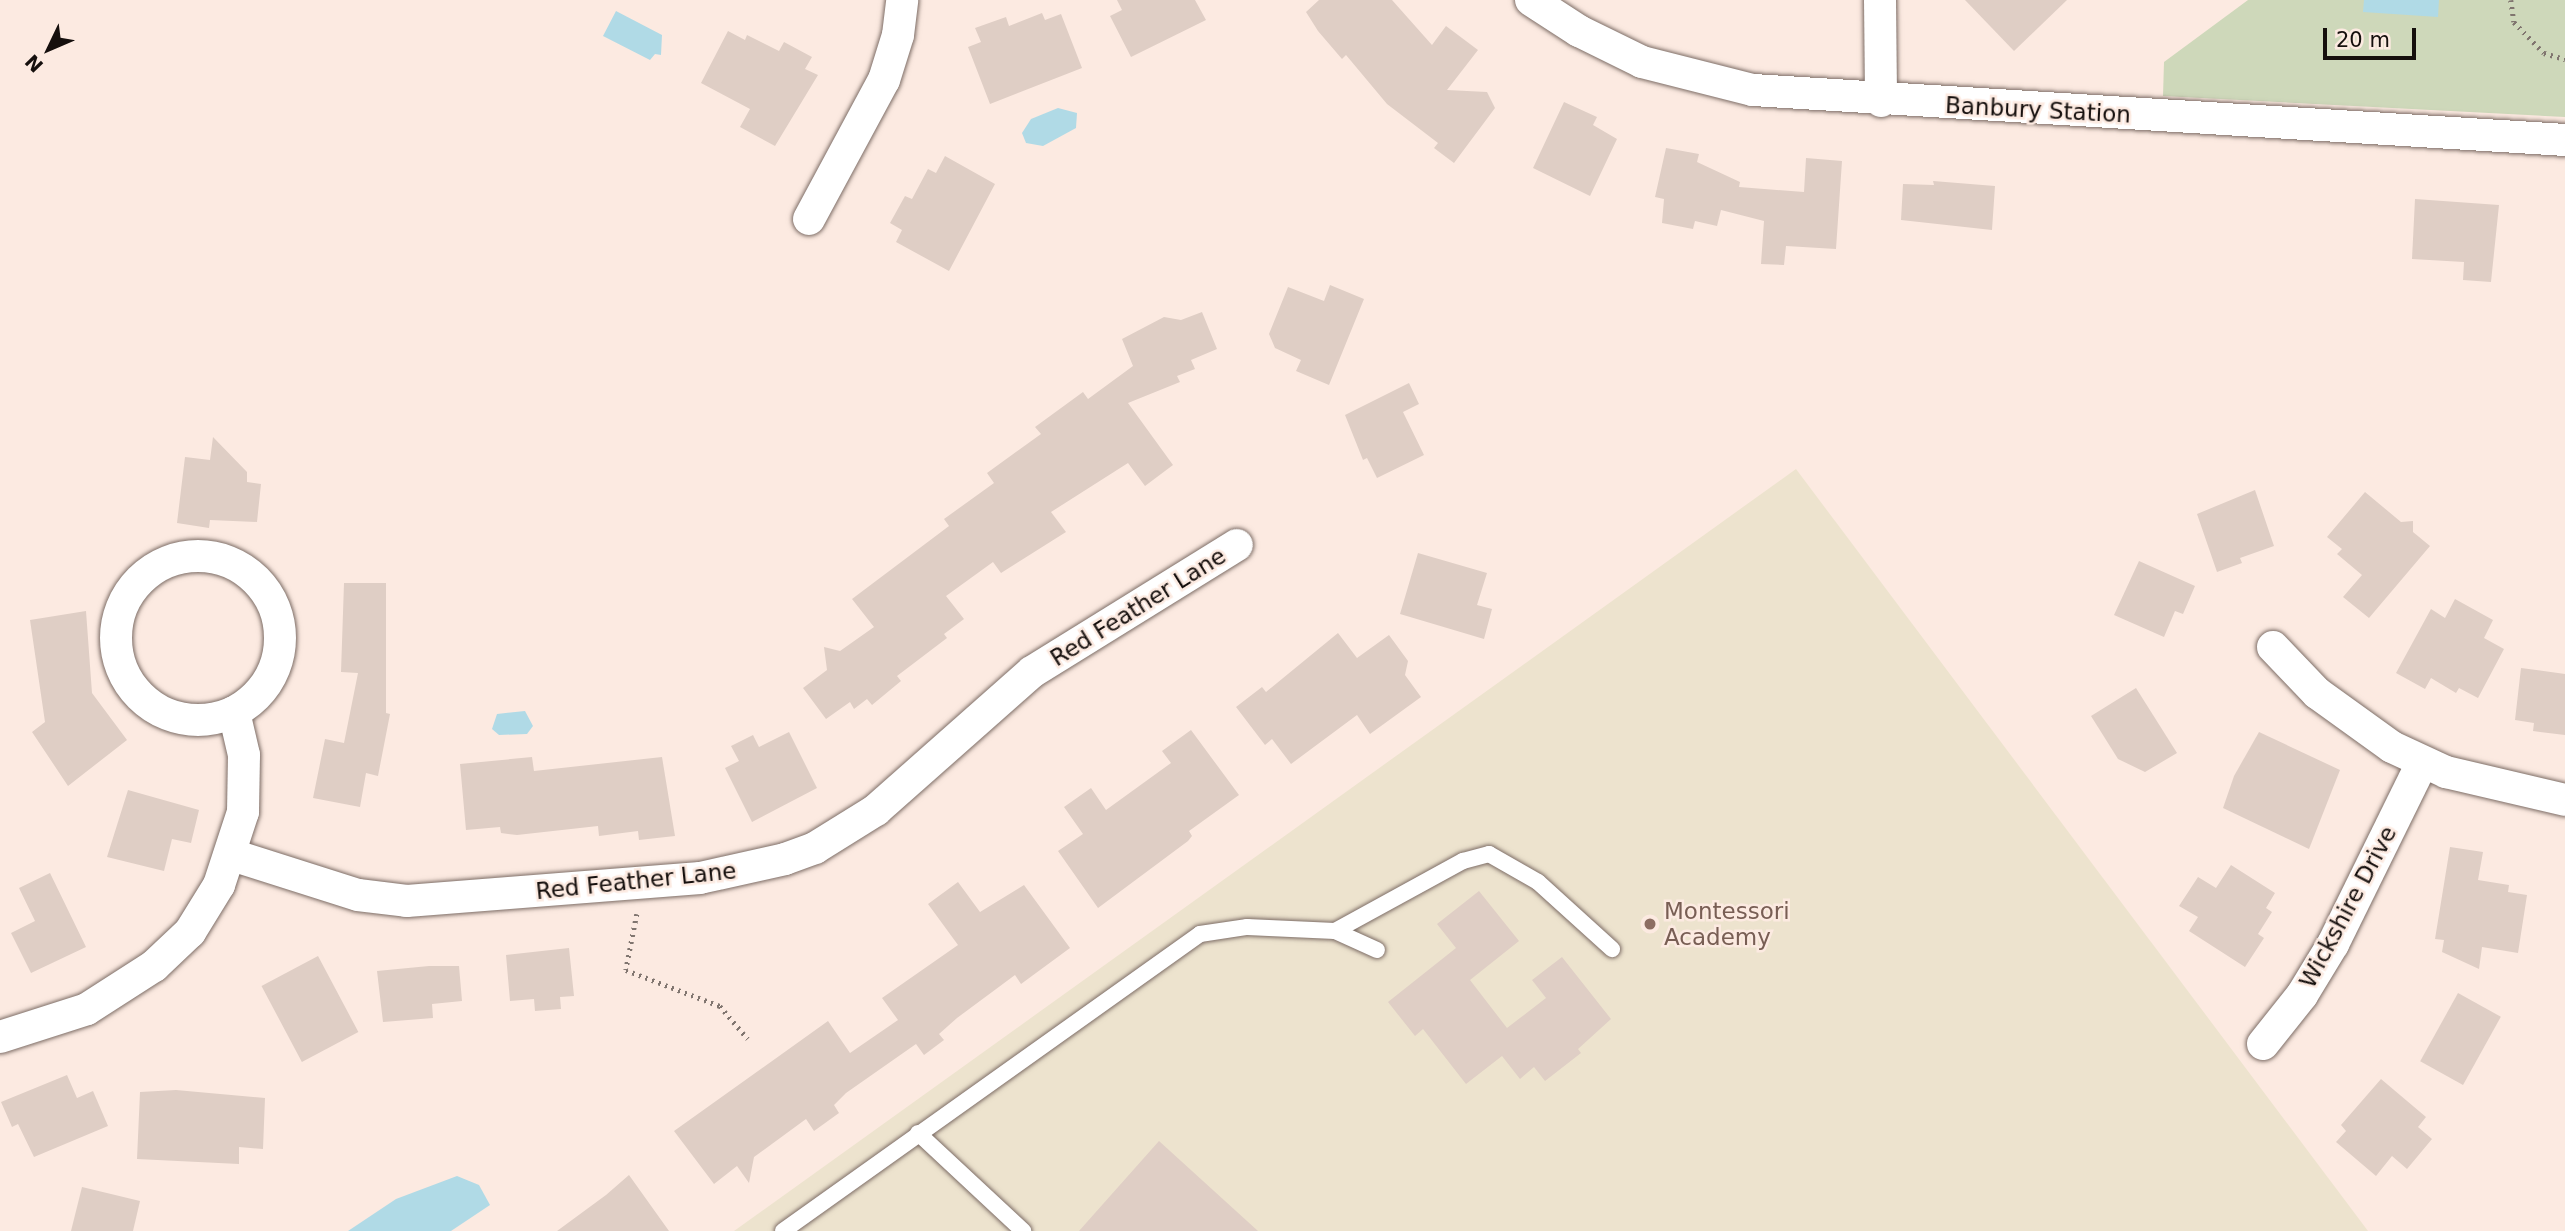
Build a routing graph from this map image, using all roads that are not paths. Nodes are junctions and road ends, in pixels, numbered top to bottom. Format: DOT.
graph roads {
  1 [pos="902,0"];
  2 [pos="1531,0"];
  3 [pos="1880,0"];
  4 [pos="1881,101"];
  5 [pos="2565,140"];
  6 [pos="809,219"];
  7 [pos="1237,545"];
  8 [pos="2273,647"];
  9 [pos="234,712"];
  10 [pos="2422,763"];
  11 [pos="2565,800"];
  12 [pos="232,855"];
  13 [pos="1335,931"];
  14 [pos="1612,948"];
  15 [pos="1377,950"];
  16 [pos="0,1037"];
  17 [pos="2263,1044"];
  18 [pos="918,1133"];
  19 [pos="783,1231"];
  20 [pos="1023,1231"];
  1 -- 6 [label="street"];
  2 -- 4 [label="street, Banbury Station"];
  3 -- 4 [label="street"];
  4 -- 5 [label="street, Banbury Station"];
  7 -- 12 [label="street, Red Feather Lane"];
  8 -- 10 [label="street"];
  9 -- 9 [label="street"];
  9 -- 12 [label="street"];
  10 -- 11 [label="street"];
  10 -- 17 [label="street, Wickshire Drive"];
  12 -- 16 [label="street"];
  13 -- 14 [label="lane"];
  13 -- 15 [label="lane"];
  13 -- 18 [label="lane"];
  18 -- 19 [label="lane"];
  18 -- 20 [label="lane"];
}
